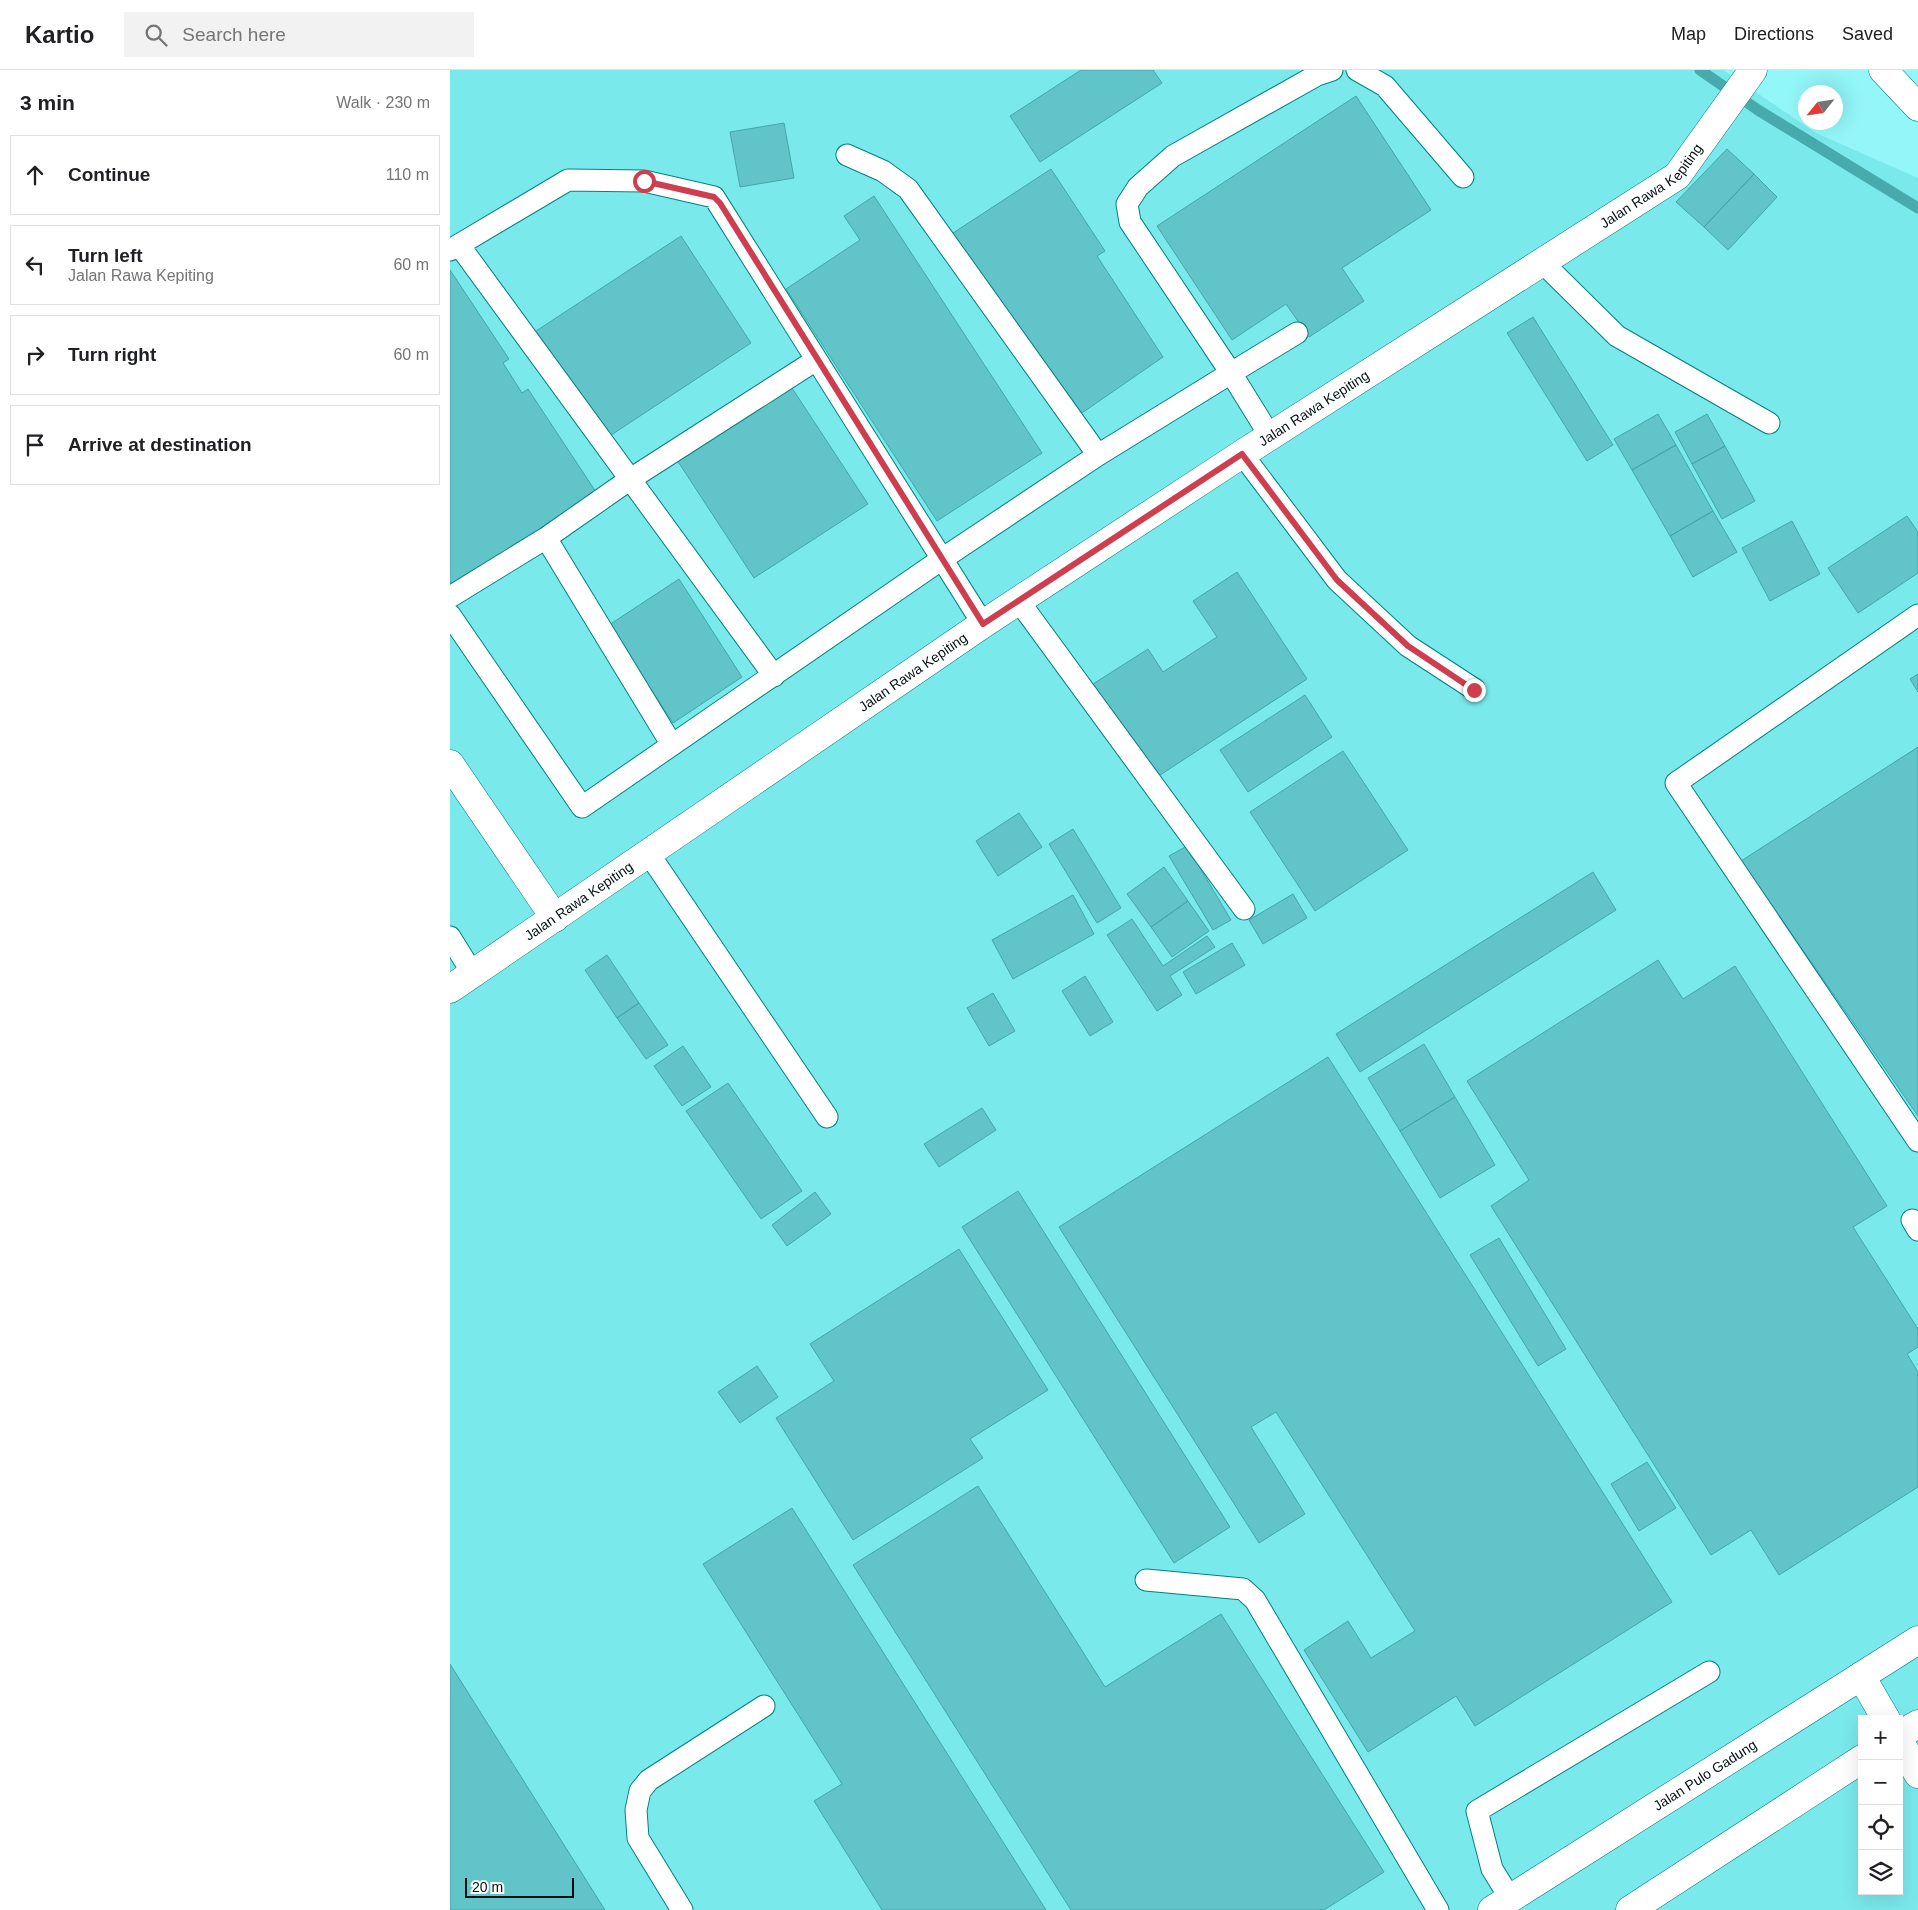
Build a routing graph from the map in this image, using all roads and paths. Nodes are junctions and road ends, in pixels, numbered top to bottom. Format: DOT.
graph roads {
  1 [pos="1332,70"];
  2 [pos="1357,70"];
  3 [pos="1883,70"];
  4 [pos="1747,77"];
  5 [pos="1918,107"];
  6 [pos="847,156"];
  7 [pos="1463,177"];
  8 [pos="454,247"];
  9 [pos="1542,262"];
  10 [pos="1297,332"];
  11 [pos="816,360"];
  12 [pos="1231,373"];
  13 [pos="1769,423"];
  14 [pos="1270,436"];
  15 [pos="1242,454"];
  16 [pos="1098,455"];
  17 [pos="629,480"];
  18 [pos="546,538"];
  19 [pos="942,559"];
  20 [pos="450,597"];
  21 [pos="1018,600"];
  22 [pos="450,615"];
  23 [pos="1918,615"];
  24 [pos="983,624"];
  25 [pos="774,676"];
  26 [pos="1474,690"];
  27 [pos="672,745"];
  28 [pos="450,764"];
  29 [pos="648,854"];
  30 [pos="1244,908"];
  31 [pos="555,918"];
  32 [pos="450,937"];
  33 [pos="473,974"];
  34 [pos="450,989"];
  35 [pos="826,1117"];
  36 [pos="1918,1141"];
  37 [pos="1146,1580"];
  38 [pos="1918,1640"];
  39 [pos="1709,1672"];
  40 [pos="1861,1676"];
  41 [pos="764,1706"];
  42 [pos="1884,1715"];
  43 [pos="1918,1724"];
  44 [pos="1903,1733"];
  45 [pos="1903,1747"];
  46 [pos="1860,1760"];
  47 [pos="1918,1774"];
  48 [pos="1501,1904"];
  49 [pos="682,1910"];
  50 [pos="1438,1910"];
  51 [pos="1630,1910"];
  1 -- 12 [label="lane"];
  2 -- 7 [label="lane"];
  3 -- 5 [label="street"];
  4 -- 9 [label="street, Jalan Rawa Kepiting"];
  6 -- 16 [label="lane"];
  8 -- 11 [label="lane"];
  8 -- 17 [label="lane"];
  9 -- 13 [label="lane"];
  9 -- 14 [label="street, Jalan Rawa Kepiting"];
  10 -- 12 [label="lane"];
  11 -- 17 [label="lane"];
  11 -- 19 [label="lane"];
  12 -- 14 [label="lane"];
  12 -- 16 [label="lane"];
  14 -- 15 [label="street, Jalan Rawa Kepiting"];
  15 -- 21 [label="street, Jalan Rawa Kepiting"];
  15 -- 26 [label="lane"];
  16 -- 19 [label="lane"];
  17 -- 18 [label="lane"];
  17 -- 25 [label="lane"];
  18 -- 20 [label="lane"];
  18 -- 27 [label="lane"];
  19 -- 24 [label="lane"];
  19 -- 25 [label="lane"];
  21 -- 24 [label="street, Jalan Rawa Kepiting"];
  21 -- 30 [label="lane"];
  22 -- 27 [label="lane"];
  23 -- 36 [label="lane"];
  24 -- 29 [label="street, Jalan Rawa Kepiting"];
  25 -- 27 [label="lane"];
  28 -- 31 [label="street"];
  29 -- 31 [label="street, Jalan Rawa Kepiting"];
  29 -- 35 [label="lane"];
  31 -- 33 [label="street, Jalan Rawa Kepiting"];
  32 -- 33 [label="lane"];
  33 -- 34 [label="street, Jalan Rawa Kepiting"];
  37 -- 50 [label="lane"];
  38 -- 40 [label="street, Jalan Pulo Gadung"];
  39 -- 48 [label="lane"];
  40 -- 42 [label="street"];
  40 -- 48 [label="street, Jalan Pulo Gadung"];
  41 -- 49 [label="lane"];
  43 -- 44 [label="street"];
  45 -- 47 [label="street"];
  46 -- 51 [label="street"];
}
